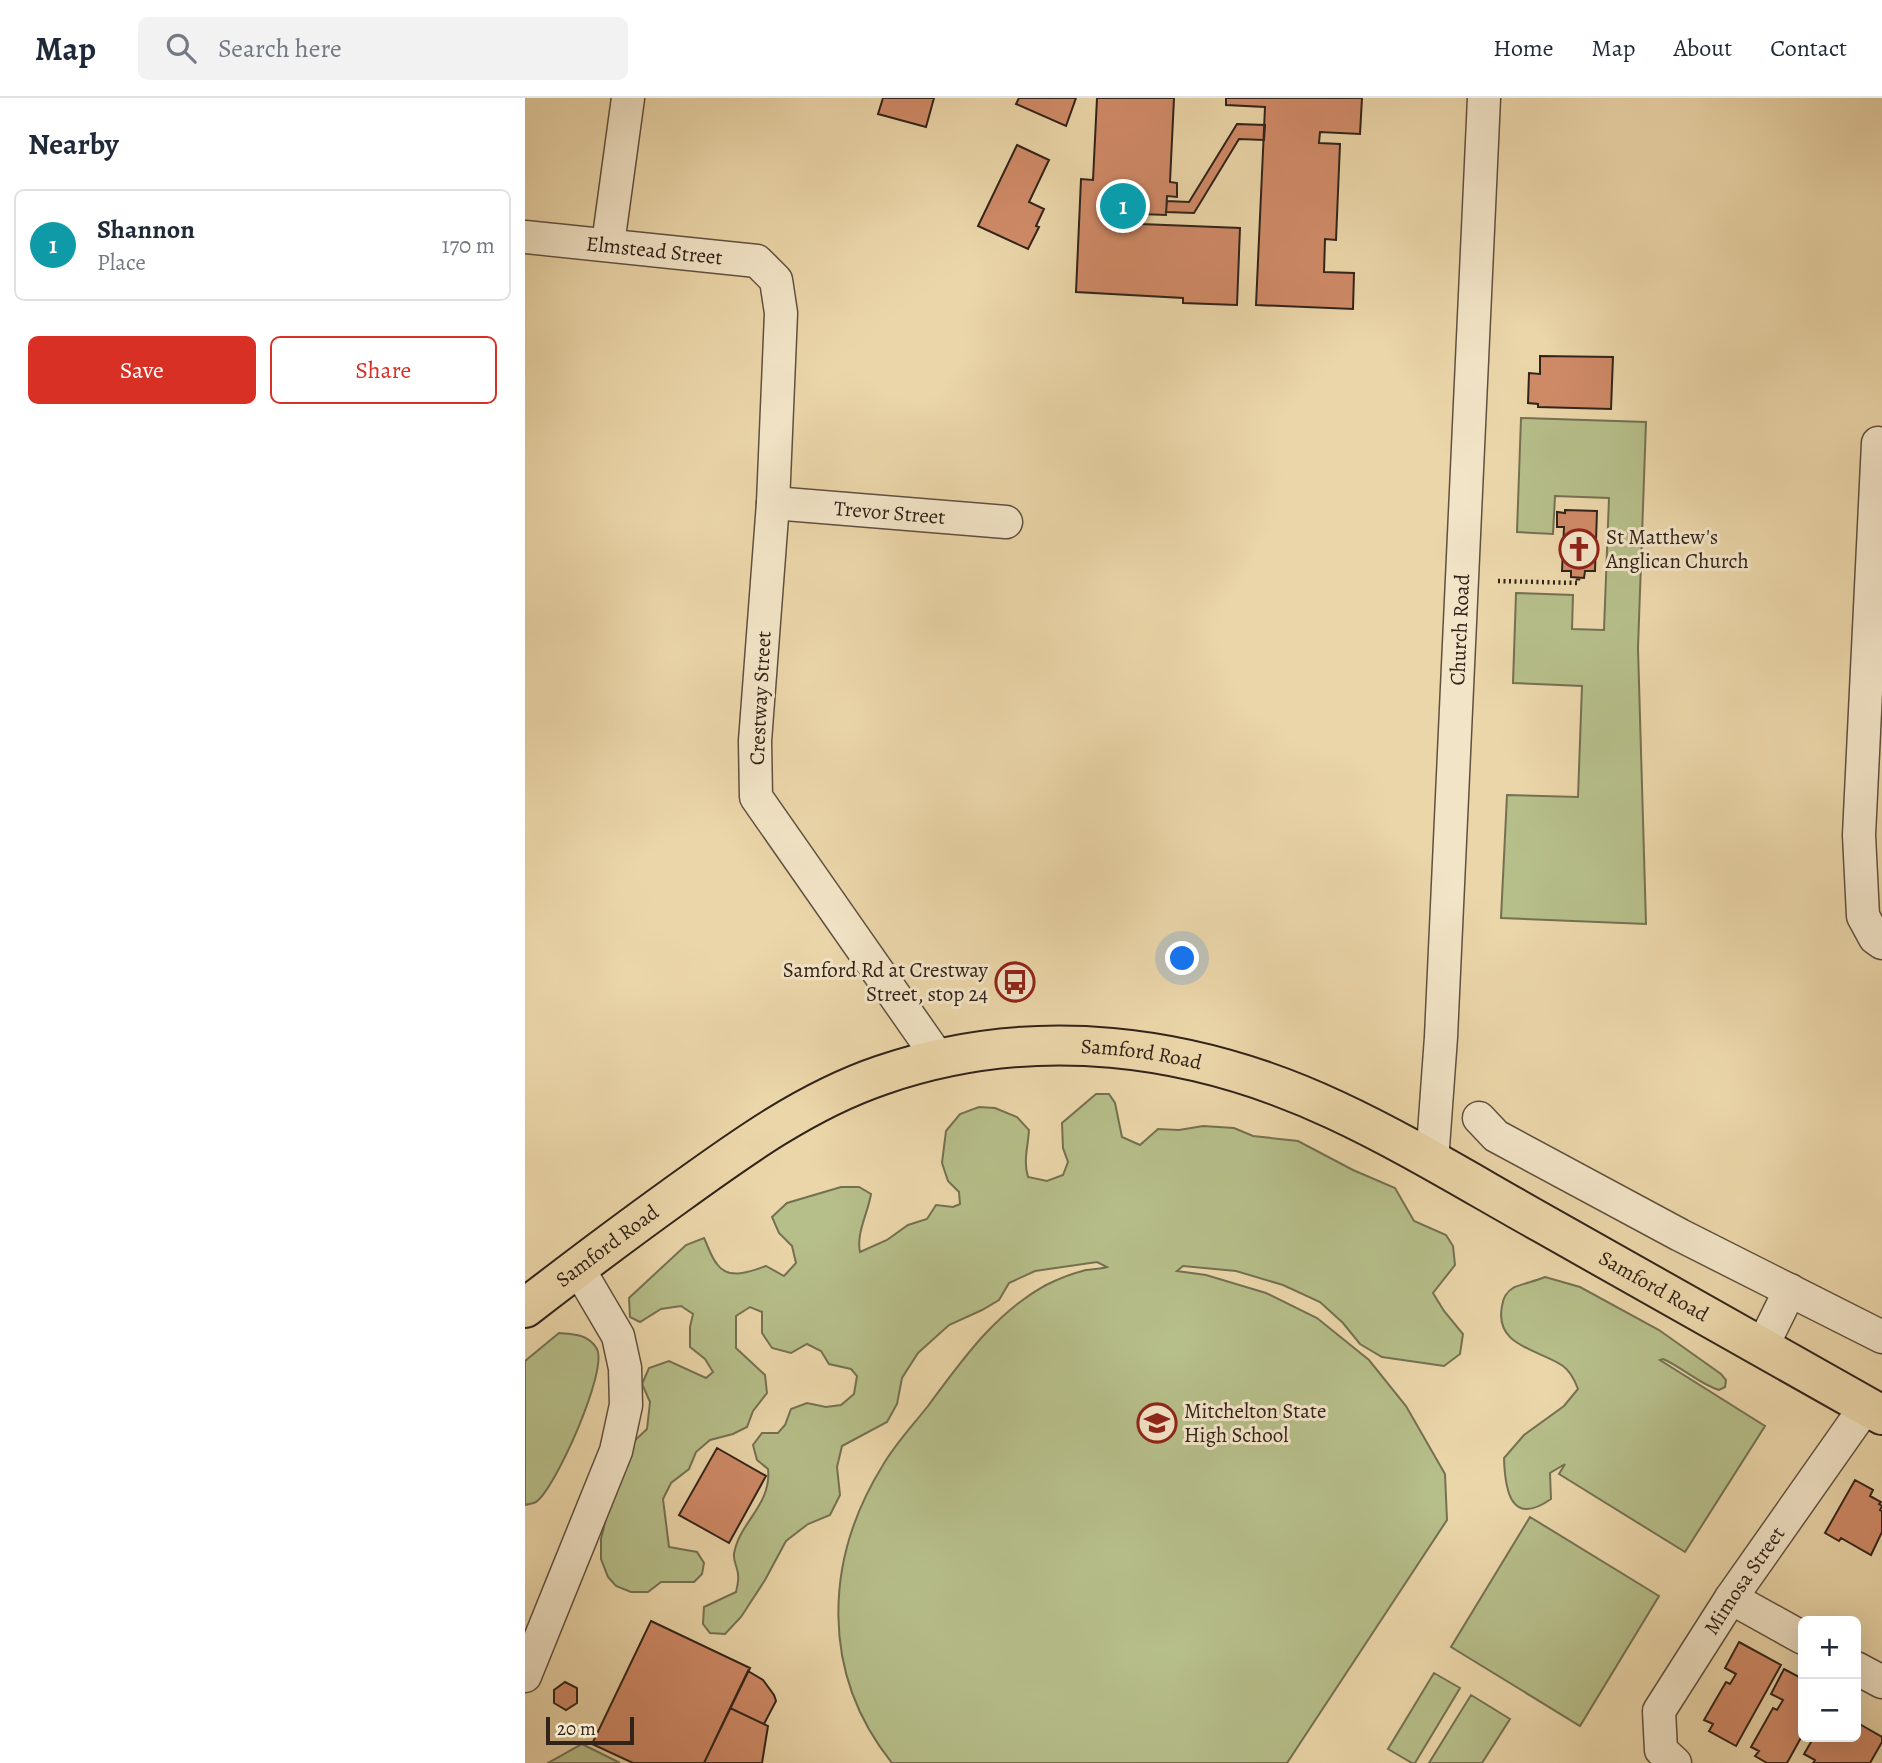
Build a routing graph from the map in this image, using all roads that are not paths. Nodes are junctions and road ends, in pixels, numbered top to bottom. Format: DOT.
graph roads {
  1 [pos="628,98"];
  2 [pos="1484,98"];
  3 [pos="525,237"];
  4 [pos="608,244"];
  5 [pos="776,280"];
  6 [pos="1878,443"];
  7 [pos="773,503"];
  8 [pos="1006,522"];
  9 [pos="1882,943"];
  10 [pos="939,1059"];
  11 [pos="1479,1118"];
  12 [pos="1432,1161"];
  13 [pos="578,1268"];
  14 [pos="1790,1290"];
  15 [pos="525,1308"];
  16 [pos="1882,1337"];
  17 [pos="1762,1347"];
  18 [pos="1874,1410"];
  19 [pos="1731,1598"];
  20 [pos="1798,1635"];
  21 [pos="1861,1671"];
  22 [pos="525,1676"];
  23 [pos="1882,1682"];
  24 [pos="1675,1763"];
  1 -- 4 [label="street"];
  2 -- 12 [label="street, Church Road"];
  3 -- 4 [label="street, Elmstead Street"];
  4 -- 5 [label="street, Elmstead Street"];
  5 -- 7 [label="street, Crestway Street"];
  6 -- 9 [label="street"];
  7 -- 8 [label="street, Trevor Street"];
  7 -- 10 [label="street, Crestway Street"];
  10 -- 12 [label="main road, Samford Road"];
  10 -- 13 [label="main road, Samford Road"];
  11 -- 14 [label="street"];
  12 -- 17 [label="main road, Samford Road"];
  13 -- 15 [label="main road, Samford Road"];
  13 -- 22 [label="street"];
  14 -- 16 [label="street"];
  14 -- 17 [label="street"];
  17 -- 18 [label="main road, Samford Road"];
  18 -- 19 [label="street, Mimosa Street"];
  19 -- 20 [label="street"];
  19 -- 24 [label="street, Mimosa Street"];
  21 -- 23 [label="street"];
}
